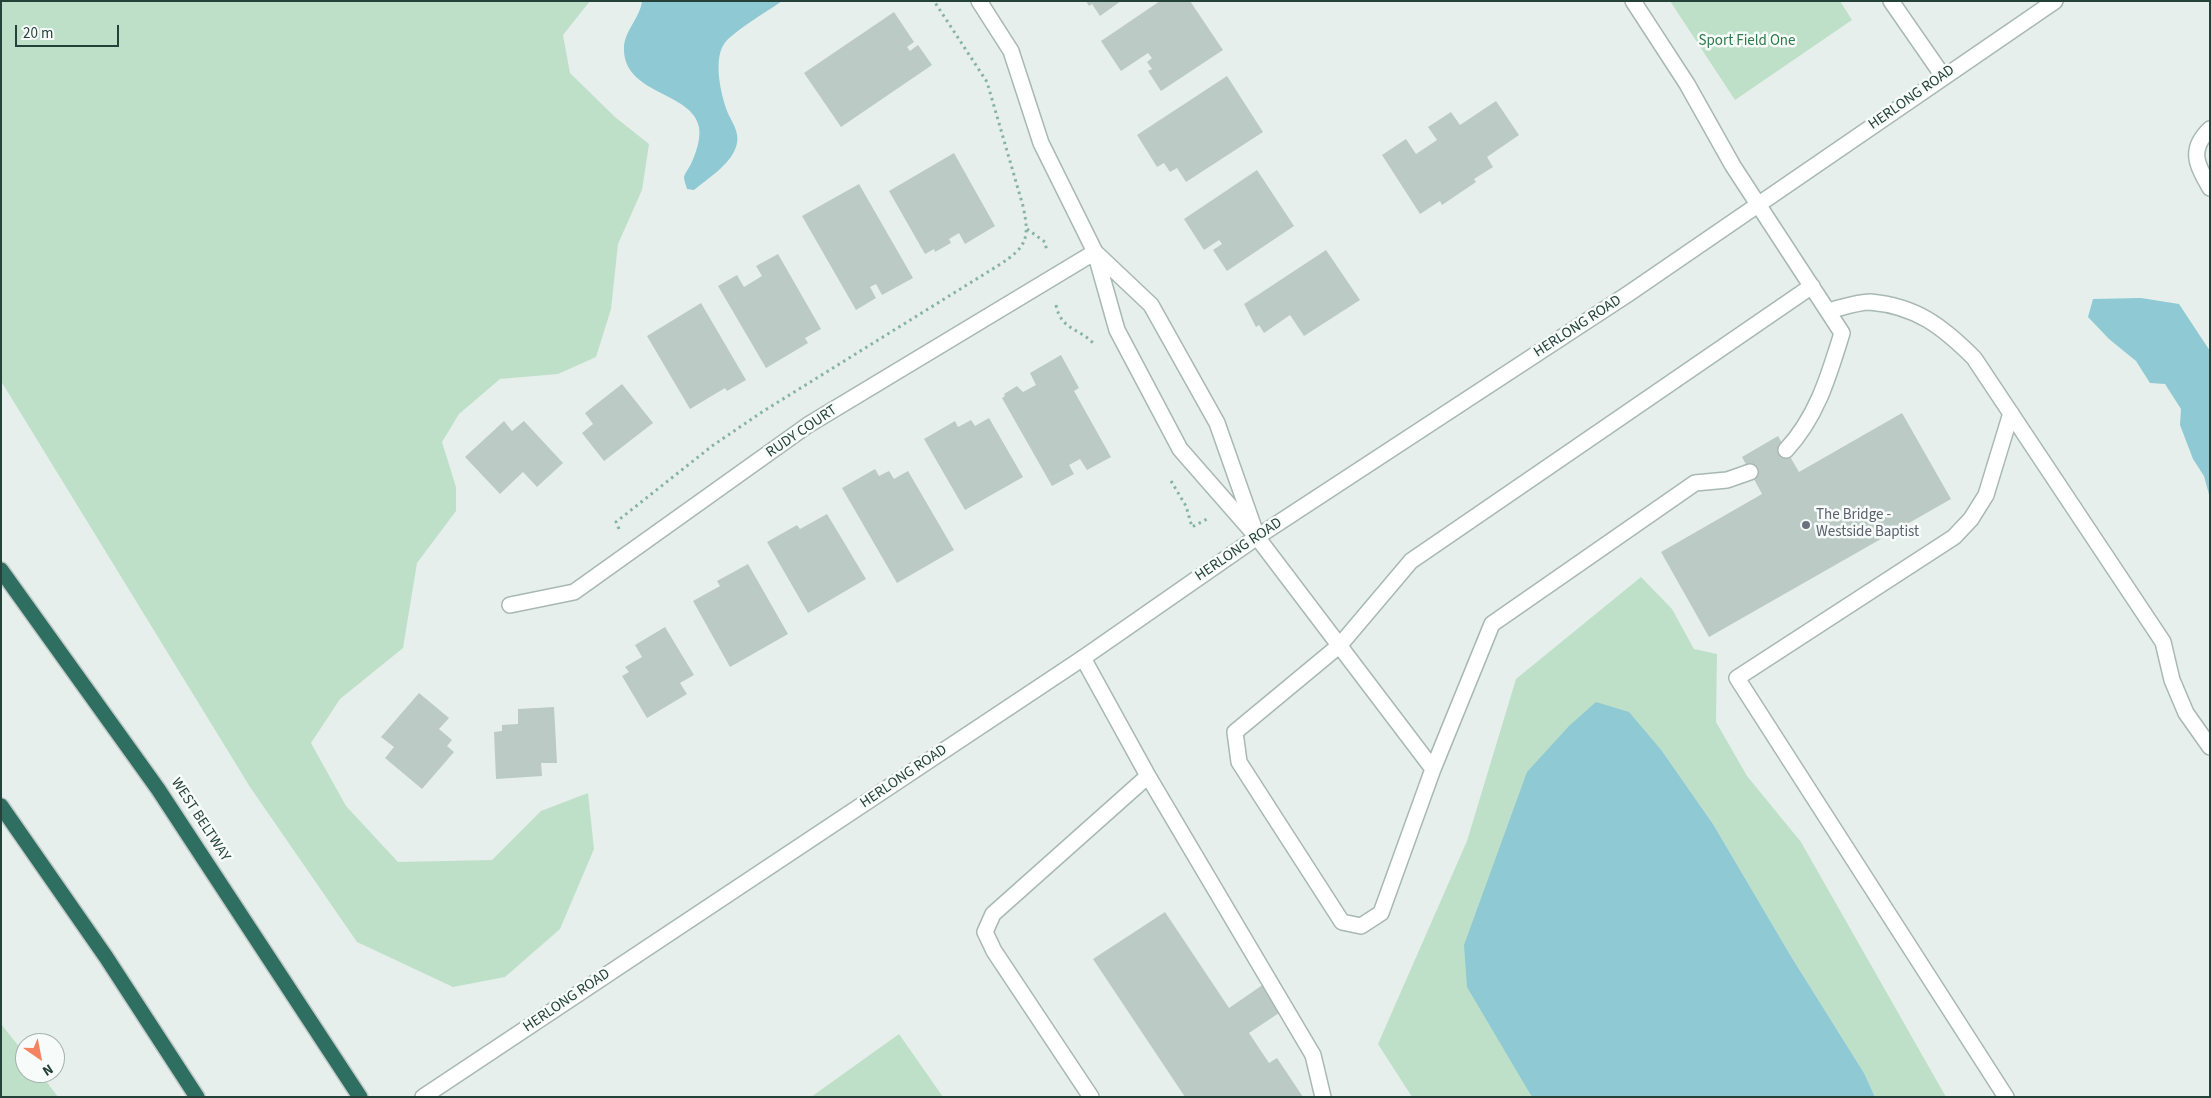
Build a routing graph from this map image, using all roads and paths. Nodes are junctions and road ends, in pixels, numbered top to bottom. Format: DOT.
graph roads {
  1 [pos="934,1"];
  2 [pos="979,1"];
  3 [pos="1632,1"];
  4 [pos="1891,1"];
  5 [pos="2055,1"];
  6 [pos="1944,76"];
  7 [pos="2210,130"];
  8 [pos="2210,188"];
  9 [pos="1759,204"];
  10 [pos="1095,252"];
  11 [pos="1812,286"];
  12 [pos="1828,310"];
  13 [pos="2011,413"];
  14 [pos="1786,450"];
  15 [pos="1750,472"];
  16 [pos="1257,537"];
  17 [pos="632,551"];
  18 [pos="1,570"];
  19 [pos="510,605"];
  20 [pos="1340,645"];
  21 [pos="1083,658"];
  22 [pos="2205,730"];
  23 [pos="2210,747"];
  24 [pos="1433,769"];
  25 [pos="1148,776"];
  26 [pos="1,806"];
  27 [pos="197,1097"];
  28 [pos="360,1097"];
  29 [pos="423,1097"];
  30 [pos="1091,1097"];
  31 [pos="1323,1097"];
  32 [pos="2006,1097"];
  1 -- 17 [label="path"];
  2 -- 10 [label="street"];
  3 -- 9 [label="street"];
  4 -- 6 [label="street"];
  5 -- 6 [label="street, HERLONG ROAD"];
  6 -- 9 [label="street, HERLONG ROAD"];
  7 -- 8 [label="street"];
  9 -- 11 [label="street"];
  9 -- 16 [label="street, HERLONG ROAD"];
  10 -- 16 [label="street"];
  10 -- 16 [label="street"];
  10 -- 17 [label="street, RUDY COURT"];
  11 -- 12 [label="street"];
  11 -- 20 [label="street"];
  12 -- 13 [label="street"];
  12 -- 14 [label="street"];
  13 -- 22 [label="street"];
  13 -- 32 [label="street"];
  15 -- 24 [label="street"];
  16 -- 20 [label="street"];
  16 -- 21 [label="street, HERLONG ROAD"];
  17 -- 19 [label="street, RUDY COURT"];
  18 -- 28 [label="highway, WEST BELTWAY"];
  20 -- 24 [label="street"];
  20 -- 24 [label="street"];
  21 -- 25 [label="street"];
  21 -- 29 [label="street, HERLONG ROAD"];
  22 -- 23 [label="street"];
  25 -- 30 [label="street"];
  25 -- 31 [label="street"];
  26 -- 27 [label="highway"];
}
